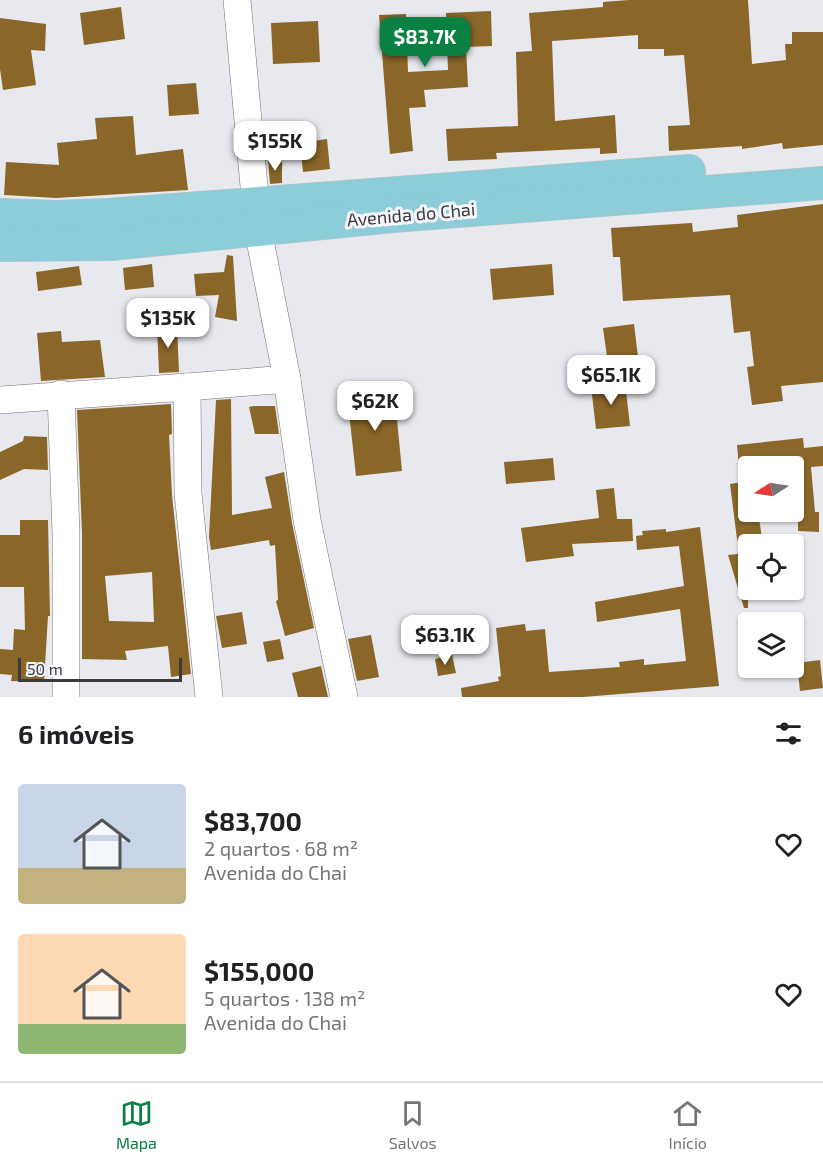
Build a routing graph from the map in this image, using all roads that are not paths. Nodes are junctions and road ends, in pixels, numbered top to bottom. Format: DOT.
graph roads {
  1 [pos="243,0"];
  2 [pos="823,162"];
  3 [pos="823,183"];
  4 [pos="0,215"];
  5 [pos="257,216"];
  6 [pos="0,245"];
  7 [pos="287,379"];
  8 [pos="187,387"];
  9 [pos="61,394"];
  10 [pos="0,400"];
  11 [pos="66,697"];
  12 [pos="208,697"];
  13 [pos="344,697"];
  1 -- 5 [label="street"];
  2 -- 5 [label="main road, Avenida do Chai"];
  3 -- 5 [label="main road, Avenida do Chai"];
  4 -- 5 [label="main road, Avenida do Chai"];
  5 -- 6 [label="main road, Avenida do Chai"];
  5 -- 7 [label="street"];
  7 -- 8 [label="street"];
  7 -- 13 [label="street"];
  8 -- 9 [label="street"];
  8 -- 12 [label="street"];
  9 -- 10 [label="street"];
  9 -- 11 [label="street"];
}
